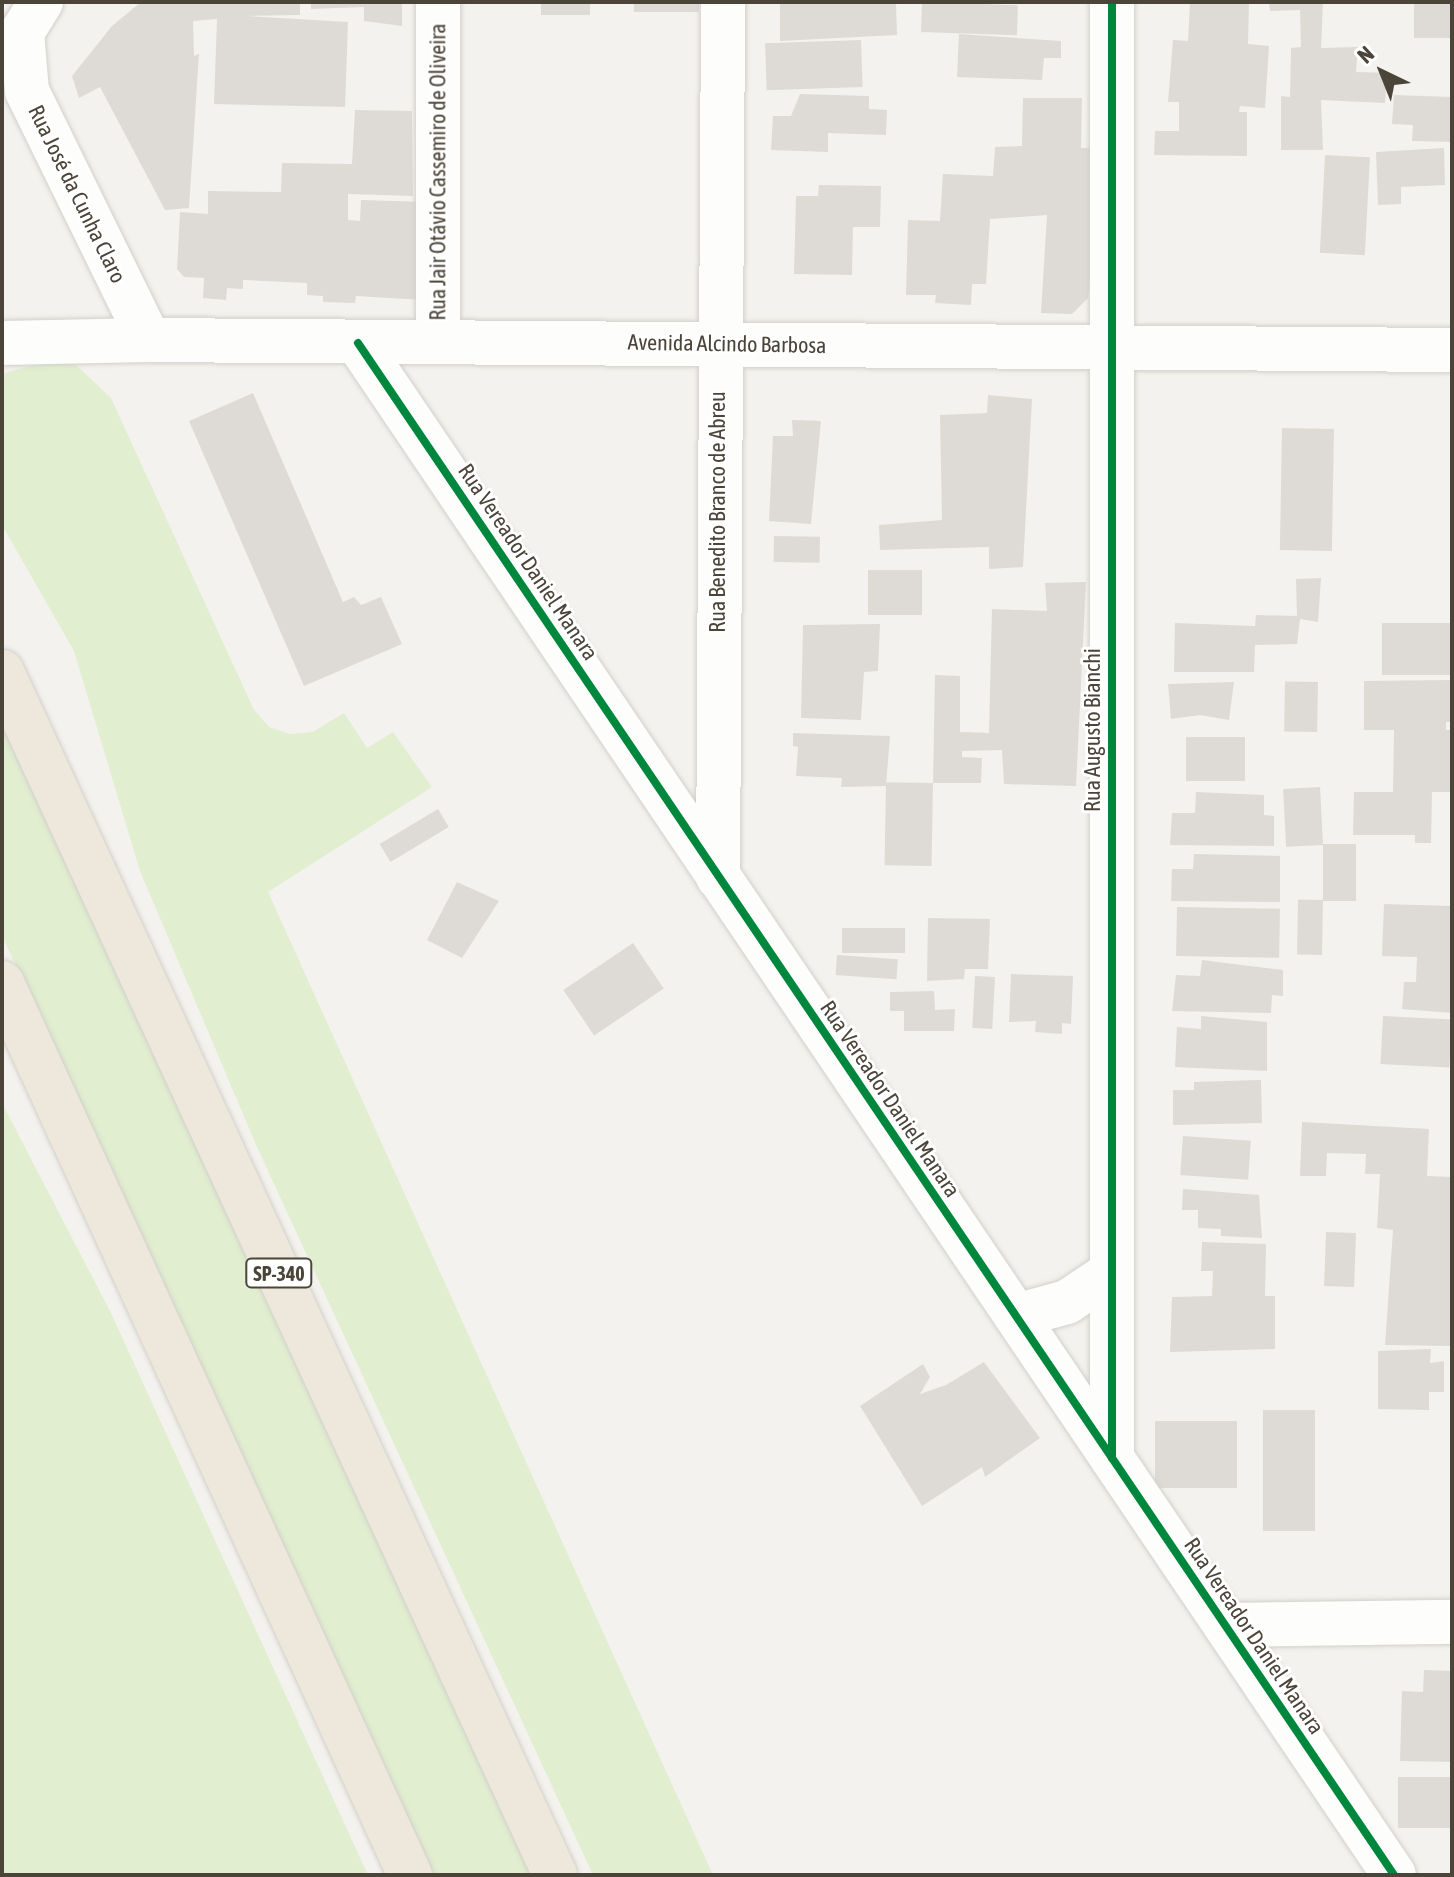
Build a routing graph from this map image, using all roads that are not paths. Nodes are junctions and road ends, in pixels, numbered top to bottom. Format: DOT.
graph roads {
  1 [pos="41,2"];
  2 [pos="438,2"];
  3 [pos="723,2"];
  4 [pos="1112,2"];
  5 [pos="149,340"];
  6 [pos="438,342"];
  7 [pos="2,343"];
  8 [pos="358,343"];
  9 [pos="719,344"];
  10 [pos="1111,349"];
  11 [pos="1452,350"];
  12 [pos="2,672"];
  13 [pos="718,877"];
  14 [pos="2,983"];
  15 [pos="1112,1272"];
  16 [pos="1016,1316"];
  17 [pos="1112,1458"];
  18 [pos="1452,1622"];
  19 [pos="1226,1625"];
  20 [pos="410,1875"];
  21 [pos="555,1875"];
  22 [pos="1394,1875"];
  1 -- 5 [label="street, Rua José da Cunha Claro"];
  2 -- 6 [label="street, Rua Jair Otávio Cassemiro de Oliveira"];
  3 -- 9 [label="street, Rua Benedito Branco de Abreu"];
  4 -- 10 [label="street, Rua Augusto Bianchi"];
  5 -- 7 [label="street, Avenida Alcindo Barbosa"];
  5 -- 8 [label="street, Avenida Alcindo Barbosa"];
  6 -- 8 [label="street, Avenida Alcindo Barbosa"];
  6 -- 9 [label="street, Avenida Alcindo Barbosa"];
  8 -- 13 [label="street, Rua Vereador Daniel Manara"];
  9 -- 10 [label="street, Avenida Alcindo Barbosa"];
  9 -- 13 [label="street, Rua Benedito Branco de Abreu"];
  10 -- 11 [label="street, Avenida Alcindo Barbosa"];
  10 -- 15 [label="street, Rua Augusto Bianchi"];
  12 -- 21 [label="highway, SP-340"];
  13 -- 16 [label="street, Rua Vereador Daniel Manara"];
  14 -- 20 [label="highway"];
  15 -- 16 [label="street"];
  15 -- 17 [label="street, Rua Augusto Bianchi"];
  16 -- 17 [label="street, Rua Vereador Daniel Manara"];
  17 -- 19 [label="street, Rua Vereador Daniel Manara"];
  18 -- 19 [label="street"];
  19 -- 22 [label="street, Rua Vereador Daniel Manara"];
}
